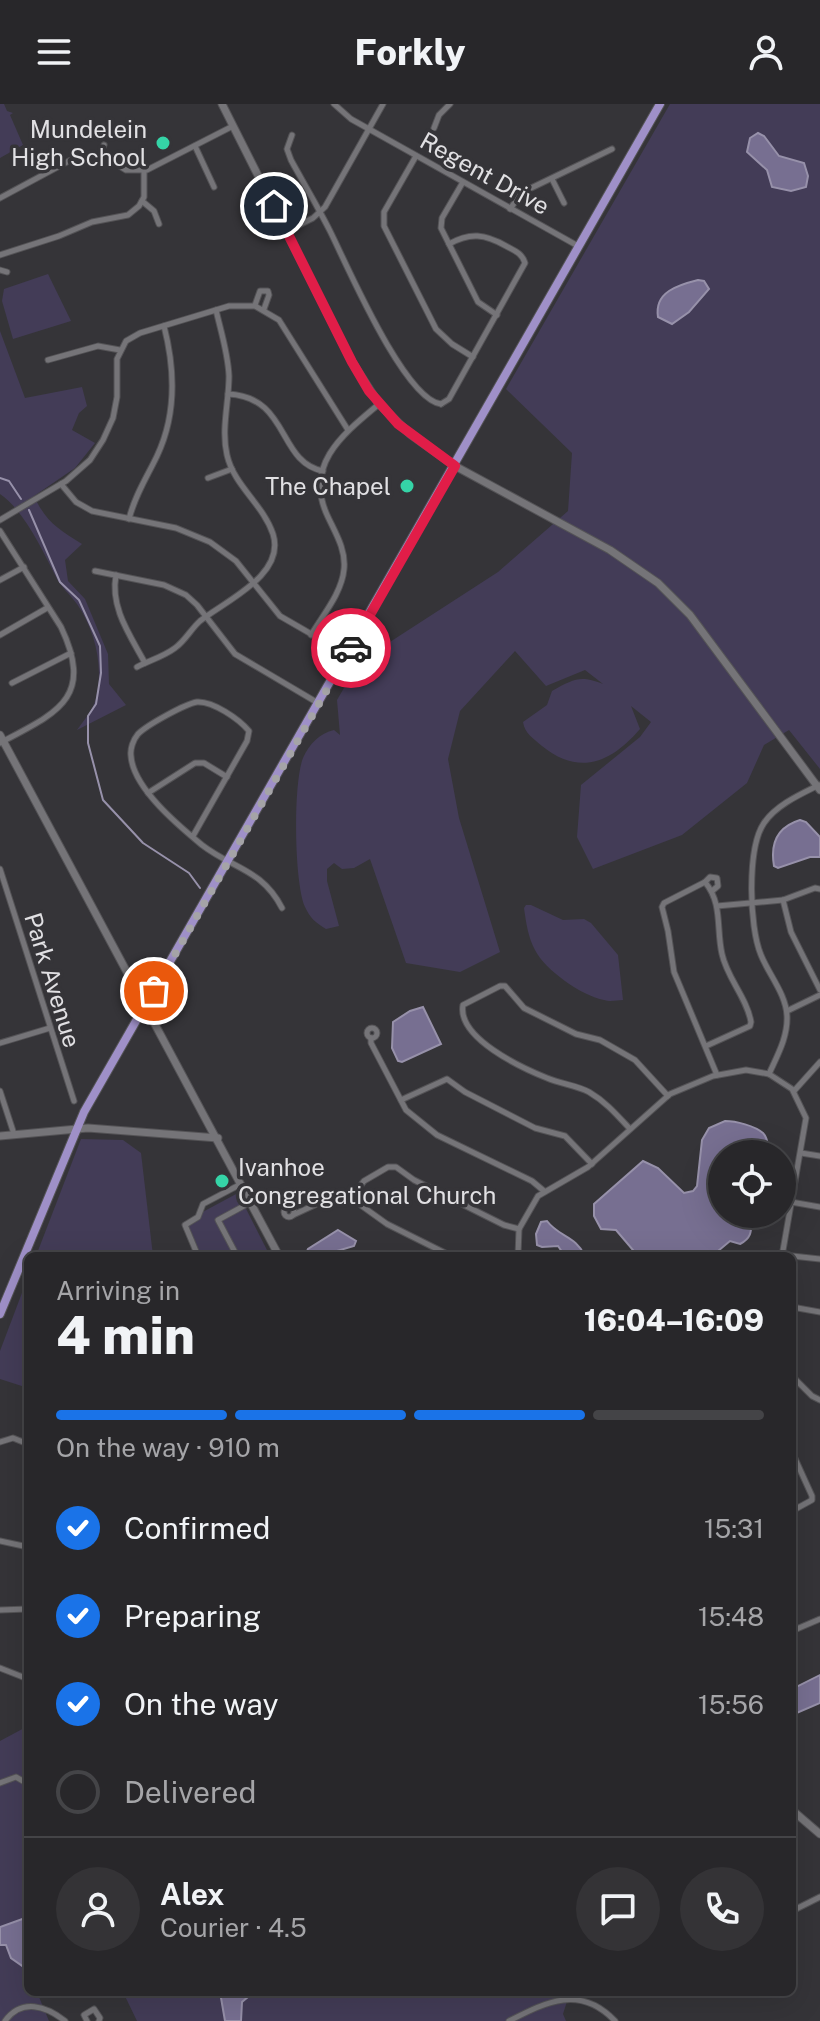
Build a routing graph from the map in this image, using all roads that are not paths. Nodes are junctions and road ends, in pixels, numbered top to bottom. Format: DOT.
graph roads {
  1 [pos="222,104"];
  2 [pos="334,104"];
  3 [pos="383,104"];
  4 [pos="450,104"];
  5 [pos="660,104"];
  6 [pos="234,126"];
  7 [pos="434,128"];
  8 [pos="369,129"];
  9 [pos="292,135"];
  10 [pos="104,145"];
  11 [pos="195,146"];
  12 [pos="612,149"];
  13 [pos="100,154"];
  14 [pos="416,156"];
  15 [pos="144,171"];
  16 [pos="552,179"];
  17 [pos="463,182"];
  18 [pos="214,187"];
  19 [pos="0,198"];
  20 [pos="142,201"];
  21 [pos="564,203"];
  22 [pos="510,209"];
  23 [pos="319,214"];
  24 [pos="159,224"];
  25 [pos="287,231"];
  26 [pos="449,244"];
  27 [pos="579,247"];
  28 [pos="0,255"];
  29 [pos="255,306"];
  30 [pos="264,309"];
  31 [pos="216,310"];
  32 [pos="497,315"];
  33 [pos="164,326"];
  34 [pos="120,350"];
  35 [pos="473,357"];
  36 [pos="48,360"];
  37 [pos="228,394"];
  38 [pos="379,404"];
  39 [pos="441,404"];
  40 [pos="442,412"];
  41 [pos="348,430"];
  42 [pos="455,466"];
  43 [pos="232,469"];
  44 [pos="323,471"];
  45 [pos="208,478"];
  46 [pos="61,484"];
  47 [pos="129,519"];
  48 [pos="0,520"];
  49 [pos="0,531"];
  50 [pos="24,567"];
  51 [pos="95,571"];
  52 [pos="116,575"];
  53 [pos="0,580"];
  54 [pos="253,582"];
  55 [pos="47,608"];
  56 [pos="206,617"];
  57 [pos="0,635"];
  58 [pos="311,635"];
  59 [pos="332,646"];
  60 [pos="71,653"];
  61 [pos="145,663"];
  62 [pos="137,667"];
  63 [pos="12,683"];
  64 [pos="319,704"];
  65 [pos="1,740"];
  66 [pos="227,777"];
  67 [pos="819,786"];
  68 [pos="148,793"];
  69 [pos="193,836"];
  70 [pos="229,860"];
  71 [pos="0,869"];
  72 [pos="705,882"];
  73 [pos="820,889"];
  74 [pos="712,891"];
  75 [pos="783,900"];
  76 [pos="751,903"];
  77 [pos="717,906"];
  78 [pos="282,908"];
  79 [pos="820,992"];
  80 [pos="145,1005"];
  81 [pos="787,1011"];
  82 [pos="50,1028"];
  83 [pos="371,1038"];
  84 [pos="0,1043"];
  85 [pos="706,1046"];
  86 [pos="820,1062"];
  87 [pos="769,1074"];
  88 [pos="717,1075"];
  89 [pos="0,1091"];
  90 [pos="794,1091"];
  91 [pos="668,1096"];
  92 [pos="401,1100"];
  93 [pos="74,1101"];
  94 [pos="76,1128"];
  95 [pos="630,1129"];
  96 [pos="14,1134"];
  97 [pos="0,1136"];
  98 [pos="218,1138"];
  99 [pos="801,1153"];
  100 [pos="820,1156"];
  101 [pos="592,1164"];
  102 [pos="796,1178"];
  103 [pos="242,1183"];
  104 [pos="544,1191"];
  105 [pos="351,1198"];
  106 [pos="252,1201"];
  107 [pos="796,1203"];
  108 [pos="820,1207"];
  109 [pos="293,1215"];
  110 [pos="787,1228"];
  111 [pos="519,1229"];
  112 [pos="25,1252"];
  113 [pos="196,1252"];
  114 [pos="235,1252"];
  115 [pos="277,1252"];
  116 [pos="443,1252"];
  117 [pos="518,1252"];
  118 [pos="783,1252"];
  119 [pos="24,1255"];
  120 [pos="796,1256"];
  121 [pos="820,1259"];
  122 [pos="796,1308"];
  123 [pos="820,1312"];
  124 [pos="0,1314"];
  125 [pos="796,1380"];
  126 [pos="820,1400"];
  127 [pos="0,1442"];
  128 [pos="24,1443"];
  129 [pos="796,1461"];
  130 [pos="796,1509"];
  131 [pos="0,1541"];
  132 [pos="24,1546"];
  133 [pos="24,1609"];
  134 [pos="0,1610"];
  135 [pos="820,1619"];
  136 [pos="796,1629"];
  137 [pos="0,1668"];
  138 [pos="24,1677"];
  139 [pos="24,1782"];
  140 [pos="0,1783"];
  141 [pos="796,1813"];
  142 [pos="820,1834"];
  143 [pos="820,1897"];
  144 [pos="796,1909"];
  145 [pos="5,2021"];
  146 [pos="65,2021"];
  147 [pos="87,2021"];
  148 [pos="99,2021"];
  149 [pos="509,2021"];
  150 [pos="615,2021"];
  1 -- 6 [label="street"];
  2 -- 8 [label="street, Regent Drive"];
  3 -- 8 [label="street"];
  4 -- 7 [label="street"];
  5 -- 27 [label="main road"];
  6 -- 11 [label="street"];
  6 -- 25 [label="street"];
  8 -- 14 [label="street, Regent Drive"];
  8 -- 23 [label="street"];
  9 -- 23 [label="street"];
  10 -- 13 [label="street"];
  11 -- 15 [label="street"];
  11 -- 18 [label="street"];
  12 -- 16 [label="street"];
  13 -- 15 [label="street"];
  13 -- 19 [label="street"];
  14 -- 17 [label="street, Regent Drive"];
  14 -- 35 [label="street"];
  15 -- 20 [label="street"];
  16 -- 21 [label="street"];
  16 -- 22 [label="street"];
  17 -- 22 [label="street, Regent Drive"];
  17 -- 26 [label="street"];
  20 -- 24 [label="street"];
  20 -- 28 [label="street"];
  22 -- 27 [label="street, Regent Drive"];
  23 -- 25 [label="street"];
  23 -- 39 [label="street"];
  25 -- 38 [label="street"];
  26 -- 32 [label="street"];
  26 -- 32 [label="street"];
  27 -- 42 [label="main road"];
  29 -- 30 [label="street"];
  29 -- 30 [label="street"];
  29 -- 31 [label="street"];
  30 -- 41 [label="street"];
  31 -- 33 [label="street"];
  31 -- 37 [label="street"];
  32 -- 35 [label="street"];
  33 -- 34 [label="street"];
  33 -- 47 [label="street"];
  34 -- 36 [label="street"];
  34 -- 46 [label="street"];
  35 -- 39 [label="street"];
  37 -- 43 [label="street"];
  37 -- 44 [label="street"];
  38 -- 41 [label="street"];
  38 -- 42 [label="street"];
  39 -- 40 [label="street"];
  41 -- 44 [label="street"];
  42 -- 64 [label="main road"];
  42 -- 67 [label="street"];
  43 -- 45 [label="street"];
  43 -- 54 [label="street"];
  44 -- 58 [label="street"];
  46 -- 47 [label="street"];
  46 -- 48 [label="street"];
  47 -- 54 [label="street"];
  49 -- 50 [label="street"];
  50 -- 53 [label="street"];
  50 -- 55 [label="street"];
  51 -- 52 [label="street"];
  52 -- 56 [label="street"];
  52 -- 61 [label="street"];
  54 -- 56 [label="street"];
  54 -- 58 [label="street"];
  55 -- 57 [label="street"];
  55 -- 60 [label="street"];
  56 -- 61 [label="street"];
  56 -- 64 [label="street"];
  58 -- 59 [label="street"];
  60 -- 63 [label="street"];
  60 -- 65 [label="street"];
  61 -- 62 [label="street"];
  64 -- 70 [label="main road"];
  65 -- 80 [label="street"];
  66 -- 68 [label="street"];
  66 -- 68 [label="street"];
  66 -- 69 [label="street"];
  67 -- 76 [label="street"];
  68 -- 69 [label="street"];
  69 -- 70 [label="street"];
  70 -- 78 [label="street"];
  70 -- 80 [label="main road"];
  71 -- 82 [label="street, Park Avenue"];
  72 -- 74 [label="street"];
  72 -- 74 [label="street"];
  72 -- 85 [label="street"];
  73 -- 75 [label="street"];
  74 -- 77 [label="street"];
  75 -- 76 [label="street"];
  75 -- 79 [label="street"];
  76 -- 77 [label="street"];
  76 -- 81 [label="street"];
  77 -- 85 [label="street"];
  79 -- 81 [label="street"];
  80 -- 94 [label="main road"];
  80 -- 98 [label="street"];
  81 -- 87 [label="street"];
  82 -- 84 [label="street"];
  82 -- 93 [label="street, Park Avenue"];
  83 -- 92 [label="street"];
  85 -- 88 [label="street"];
  86 -- 90 [label="street"];
  87 -- 88 [label="street"];
  87 -- 90 [label="street"];
  88 -- 91 [label="street"];
  89 -- 96 [label="street"];
  90 -- 99 [label="street"];
  91 -- 95 [label="street"];
  91 -- 95 [label="street"];
  92 -- 101 [label="street"];
  92 -- 104 [label="street"];
  94 -- 96 [label="street"];
  94 -- 98 [label="street"];
  94 -- 112 [label="main road"];
  95 -- 101 [label="street"];
  96 -- 97 [label="street"];
  98 -- 103 [label="street"];
  99 -- 100 [label="street"];
  99 -- 102 [label="street"];
  101 -- 104 [label="street"];
  103 -- 106 [label="street"];
  103 -- 113 [label="street"];
  104 -- 111 [label="street"];
  105 -- 109 [label="street"];
  105 -- 111 [label="street"];
  105 -- 116 [label="street"];
  106 -- 114 [label="street"];
  106 -- 115 [label="street"];
  107 -- 108 [label="street"];
  110 -- 118 [label="street"];
  111 -- 117 [label="street"];
  119 -- 124 [label="main road"];
  120 -- 121 [label="street"];
  122 -- 123 [label="street"];
  125 -- 126 [label="street"];
  127 -- 128 [label="street"];
  129 -- 130 [label="street"];
  131 -- 132 [label="street"];
  133 -- 134 [label="street"];
  135 -- 136 [label="street"];
  137 -- 138 [label="street"];
  139 -- 140 [label="street"];
  141 -- 142 [label="street"];
  143 -- 144 [label="street"];
  145 -- 146 [label="street"];
  147 -- 148 [label="street"];
  149 -- 150 [label="street"];
}
